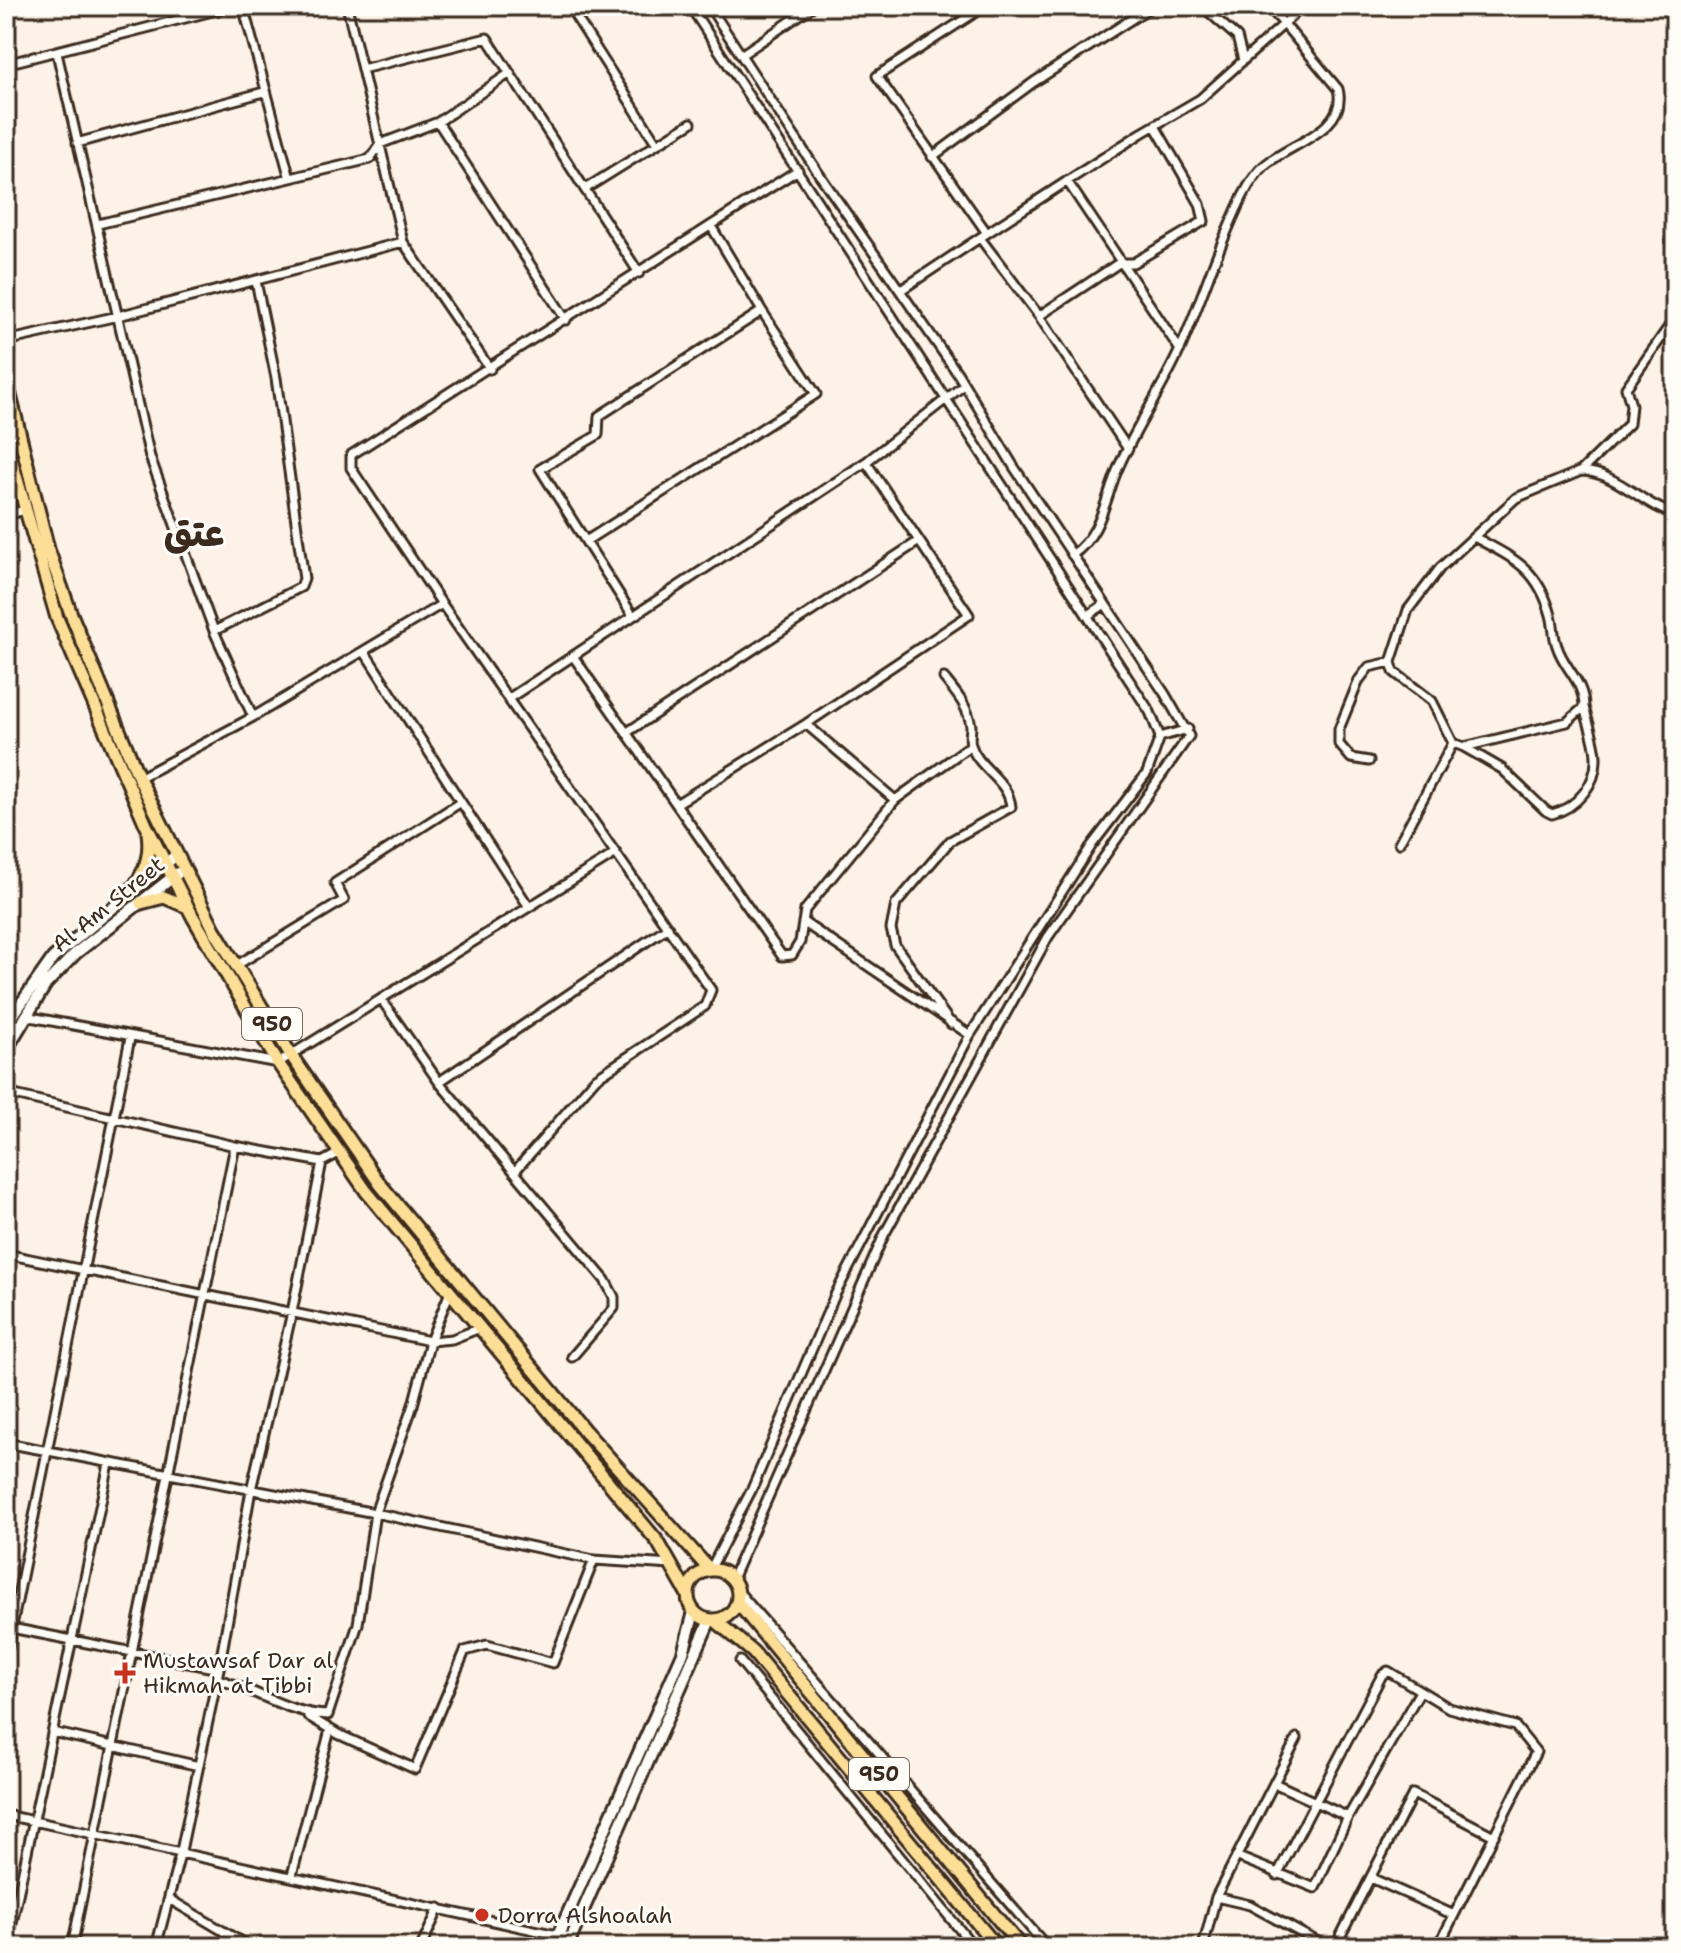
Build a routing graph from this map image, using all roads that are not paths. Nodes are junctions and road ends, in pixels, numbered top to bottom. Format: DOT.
graph roads {
  1 [pos="232,6"];
  2 [pos="243,6"];
  3 [pos="347,6"];
  4 [pos="569,6"];
  5 [pos="690,6"];
  6 [pos="709,6"];
  7 [pos="813,6"];
  8 [pos="985,6"];
  9 [pos="1152,6"];
  10 [pos="1202,6"];
  11 [pos="1268,6"];
  12 [pos="1302,6"];
  13 [pos="1284,24"];
  14 [pos="57,53"];
  15 [pos="741,55"];
  16 [pos="1243,60"];
  17 [pos="6,64"];
  18 [pos="362,69"];
  19 [pos="510,73"];
  20 [pos="264,92"];
  21 [pos="438,122"];
  22 [pos="691,123"];
  23 [pos="1155,126"];
  24 [pos="77,143"];
  25 [pos="380,144"];
  26 [pos="657,144"];
  27 [pos="805,152"];
  28 [pos="932,157"];
  29 [pos="792,162"];
  30 [pos="798,170"];
  31 [pos="289,175"];
  32 [pos="1067,181"];
  33 [pos="585,189"];
  34 [pos="98,224"];
  35 [pos="711,226"];
  36 [pos="984,235"];
  37 [pos="403,242"];
  38 [pos="1119,263"];
  39 [pos="639,273"];
  40 [pos="256,281"];
  41 [pos="901,290"];
  42 [pos="762,311"];
  43 [pos="118,316"];
  44 [pos="1039,316"];
  45 [pos="1675,318"];
  46 [pos="566,320"];
  47 [pos="6,341"];
  48 [pos="1180,350"];
  49 [pos="490,369"];
  50 [pos="6,379"];
  51 [pos="964,385"];
  52 [pos="947,399"];
  53 [pos="6,441"];
  54 [pos="1128,449"];
  55 [pos="866,462"];
  56 [pos="1014,467"];
  57 [pos="1581,471"];
  58 [pos="998,478"];
  59 [pos="25,510"];
  60 [pos="1675,514"];
  61 [pos="6,515"];
  62 [pos="1476,538"];
  63 [pos="586,541"];
  64 [pos="919,541"];
  65 [pos="1072,555"];
  66 [pos="442,604"];
  67 [pos="1105,604"];
  68 [pos="633,616"];
  69 [pos="1087,616"];
  70 [pos="214,631"];
  71 [pos="364,651"];
  72 [pos="573,656"];
  73 [pos="1391,662"];
  74 [pos="944,678"];
  75 [pos="508,699"];
  76 [pos="1584,707"];
  77 [pos="253,717"];
  78 [pos="806,724"];
  79 [pos="1188,729"];
  80 [pos="626,733"];
  81 [pos="1160,737"];
  82 [pos="1453,743"];
  83 [pos="971,745"];
  84 [pos="1464,747"];
  85 [pos="1369,761"];
  86 [pos="139,778"];
  87 [pos="895,800"];
  88 [pos="461,802"];
  89 [pos="676,804"];
  90 [pos="146,825"];
  91 [pos="1399,843"];
  92 [pos="616,853"];
  93 [pos="170,860"];
  94 [pos="182,869"];
  95 [pos="172,878"];
  96 [pos="124,899"];
  97 [pos="141,903"];
  98 [pos="529,907"];
  99 [pos="193,917"];
  100 [pos="803,922"];
  101 [pos="668,927"];
  102 [pos="237,965"];
  103 [pos="381,999"];
  104 [pos="25,1016"];
  105 [pos="951,1024"];
  106 [pos="980,1024"];
  107 [pos="6,1025"];
  108 [pos="995,1034"];
  109 [pos="970,1035"];
  110 [pos="130,1038"];
  111 [pos="6,1050"];
  112 [pos="291,1055"];
  113 [pos="278,1063"];
  114 [pos="439,1082"];
  115 [pos="6,1093"];
  116 [pos="113,1118"];
  117 [pos="235,1146"];
  118 [pos="337,1154"];
  119 [pos="322,1162"];
  120 [pos="516,1170"];
  121 [pos="6,1254"];
  122 [pos="84,1270"];
  123 [pos="460,1283"];
  124 [pos="450,1292"];
  125 [pos="204,1294"];
  126 [pos="292,1312"];
  127 [pos="480,1328"];
  128 [pos="430,1341"];
  129 [pos="572,1357"];
  130 [pos="6,1443"];
  131 [pos="49,1453"];
  132 [pos="109,1464"];
  133 [pos="169,1475"];
  134 [pos="251,1490"];
  135 [pos="375,1513"];
  136 [pos="594,1560"];
  137 [pos="672,1565"];
  138 [pos="710,1570"];
  139 [pos="736,1590"];
  140 [pos="688,1595"];
  141 [pos="694,1612"];
  142 [pos="713,1620"];
  143 [pos="9,1627"];
  144 [pos="72,1638"];
  145 [pos="133,1650"];
  146 [pos="6,1656"];
  147 [pos="740,1661"];
  148 [pos="219,1669"];
  149 [pos="217,1679"];
  150 [pos="1419,1693"];
  151 [pos="305,1714"];
  152 [pos="330,1730"];
  153 [pos="52,1732"];
  154 [pos="1297,1738"];
  155 [pos="112,1748"];
  156 [pos="199,1766"];
  157 [pos="1274,1783"];
  158 [pos="1314,1801"];
  159 [pos="6,1815"];
  160 [pos="1348,1817"];
  161 [pos="33,1822"];
  162 [pos="94,1833"];
  163 [pos="1494,1836"];
  164 [pos="181,1851"];
  165 [pos="1238,1857"];
  166 [pos="292,1875"];
  167 [pos="1277,1875"];
  168 [pos="1371,1878"];
  169 [pos="1216,1897"];
  170 [pos="169,1899"];
  171 [pos="439,1908"];
  172 [pos="1454,1915"];
  173 [pos="559,1934"];
  174 [pos="569,1942"];
  175 [pos="7,1947"];
  176 [pos="72,1947"];
  177 [pos="156,1947"];
  178 [pos="250,1947"];
  179 [pos="421,1947"];
  180 [pos="553,1947"];
  181 [pos="974,1947"];
  182 [pos="997,1947"];
  183 [pos="1021,1947"];
  184 [pos="1047,1947"];
  185 [pos="1203,1947"];
  186 [pos="1327,1947"];
  187 [pos="1335,1947"];
  188 [pos="1438,1947"];
  1 -- 14 [label="street"];
  2 -- 20 [label="street"];
  3 -- 18 [label="street"];
  4 -- 26 [label="street"];
  5 -- 29 [label="street"];
  6 -- 15 [label="street"];
  7 -- 15 [label="street"];
  8 -- 28 [label="street"];
  9 -- 28 [label="street"];
  10 -- 16 [label="street"];
  11 -- 13 [label="street"];
  12 -- 13 [label="street"];
  13 -- 16 [label="street"];
  13 -- 48 [label="street"];
  14 -- 17 [label="street"];
  14 -- 24 [label="street"];
  15 -- 27 [label="street"];
  16 -- 23 [label="street"];
  18 -- 19 [label="street"];
  18 -- 25 [label="street"];
  19 -- 21 [label="street"];
  19 -- 33 [label="street"];
  20 -- 24 [label="street"];
  20 -- 31 [label="street"];
  21 -- 25 [label="street"];
  21 -- 46 [label="street"];
  22 -- 26 [label="street"];
  23 -- 32 [label="street"];
  23 -- 38 [label="street"];
  24 -- 34 [label="street"];
  25 -- 31 [label="street"];
  25 -- 37 [label="street"];
  26 -- 33 [label="street"];
  27 -- 29 [label="street"];
  27 -- 41 [label="street"];
  28 -- 36 [label="street"];
  29 -- 30 [label="street"];
  30 -- 35 [label="street"];
  30 -- 52 [label="street"];
  31 -- 34 [label="street"];
  32 -- 36 [label="street"];
  32 -- 38 [label="street"];
  33 -- 39 [label="street"];
  34 -- 43 [label="street"];
  35 -- 39 [label="street"];
  35 -- 42 [label="street"];
  36 -- 41 [label="street"];
  36 -- 44 [label="street"];
  37 -- 40 [label="street"];
  37 -- 49 [label="street"];
  38 -- 44 [label="street"];
  38 -- 48 [label="street"];
  39 -- 46 [label="street"];
  40 -- 43 [label="street"];
  40 -- 70 [label="street"];
  41 -- 51 [label="street"];
  42 -- 63 [label="street"];
  42 -- 63 [label="street"];
  43 -- 47 [label="street"];
  43 -- 70 [label="street"];
  44 -- 54 [label="street"];
  45 -- 57 [label="street"];
  46 -- 49 [label="street"];
  48 -- 54 [label="street"];
  49 -- 66 [label="street"];
  50 -- 86 [label="main road, 950"];
  51 -- 52 [label="street"];
  51 -- 56 [label="street"];
  52 -- 55 [label="street"];
  52 -- 58 [label="street"];
  53 -- 59 [label="main road, 950 / 950"];
  54 -- 65 [label="street"];
  55 -- 64 [label="street"];
  55 -- 68 [label="street"];
  56 -- 58 [label="street"];
  56 -- 65 [label="street"];
  57 -- 60 [label="street"];
  57 -- 62 [label="street"];
  58 -- 69 [label="street"];
  59 -- 61 [label="street"];
  59 -- 90 [label="main road, 950 / 950"];
  62 -- 73 [label="street"];
  62 -- 76 [label="street"];
  63 -- 68 [label="street"];
  64 -- 78 [label="street"];
  64 -- 80 [label="street"];
  65 -- 67 [label="street"];
  66 -- 71 [label="street"];
  66 -- 75 [label="street"];
  67 -- 69 [label="street"];
  67 -- 79 [label="street"];
  68 -- 72 [label="street"];
  69 -- 81 [label="street"];
  70 -- 77 [label="street"];
  71 -- 77 [label="street"];
  71 -- 88 [label="street"];
  72 -- 75 [label="street"];
  72 -- 80 [label="street"];
  73 -- 82 [label="street"];
  73 -- 85 [label="street"];
  74 -- 83 [label="street"];
  75 -- 92 [label="street"];
  76 -- 84 [label="street"];
  76 -- 84 [label="street"];
  77 -- 86 [label="street"];
  78 -- 87 [label="street"];
  78 -- 89 [label="street"];
  79 -- 81 [label="street"];
  79 -- 108 [label="street"];
  80 -- 89 [label="street"];
  81 -- 106 [label="street"];
  82 -- 84 [label="street"];
  82 -- 91 [label="street"];
  83 -- 87 [label="street"];
  83 -- 105 [label="street"];
  86 -- 93 [label="main road, 950"];
  87 -- 100 [label="street"];
  88 -- 98 [label="street"];
  88 -- 102 [label="street"];
  89 -- 100 [label="street"];
  90 -- 93 [label="main road, 950 / 950"];
  90 -- 96 [label="main road"];
  92 -- 98 [label="street"];
  92 -- 101 [label="street"];
  93 -- 94 [label="main road, 950"];
  93 -- 95 [label="main road, 950 / 950"];
  93 -- 96 [label="main road, Al Am Street"];
  94 -- 95 [label="main road, Al Am Street"];
  94 -- 102 [label="main road, 950"];
  95 -- 97 [label="main road, Al Am Street"];
  95 -- 99 [label="main road, 950 / 950"];
  96 -- 107 [label="main road, Al Am Street"];
  97 -- 99 [label="main road"];
  97 -- 104 [label="main road, Al Am Street"];
  98 -- 103 [label="street"];
  99 -- 113 [label="main road, 950 / 950"];
  100 -- 105 [label="street"];
  101 -- 114 [label="street"];
  101 -- 120 [label="street"];
  102 -- 112 [label="main road, 950"];
  103 -- 112 [label="street"];
  103 -- 114 [label="street"];
  104 -- 110 [label="street"];
  104 -- 111 [label="main road, Al Am Street"];
  105 -- 109 [label="street"];
  106 -- 108 [label="street"];
  106 -- 109 [label="street"];
  108 -- 139 [label="street"];
  109 -- 138 [label="street"];
  110 -- 113 [label="street"];
  110 -- 116 [label="street"];
  112 -- 113 [label="street"];
  112 -- 123 [label="main road, 950"];
  113 -- 118 [label="main road, 950 / 950"];
  114 -- 120 [label="street"];
  115 -- 116 [label="street"];
  116 -- 117 [label="street"];
  116 -- 122 [label="street"];
  117 -- 119 [label="street"];
  117 -- 125 [label="street"];
  118 -- 119 [label="street"];
  118 -- 124 [label="main road, 950 / 950"];
  119 -- 126 [label="street"];
  120 -- 129 [label="street"];
  121 -- 122 [label="street"];
  122 -- 125 [label="street"];
  122 -- 131 [label="street"];
  123 -- 124 [label="main road"];
  123 -- 138 [label="main road, 950"];
  124 -- 127 [label="main road, 950 / 950"];
  124 -- 128 [label="street"];
  125 -- 126 [label="street"];
  125 -- 133 [label="street"];
  126 -- 128 [label="street"];
  126 -- 134 [label="street"];
  127 -- 128 [label="street"];
  127 -- 137 [label="main road, 950 / 950"];
  128 -- 135 [label="street"];
  130 -- 131 [label="street"];
  131 -- 132 [label="street"];
  131 -- 143 [label="street"];
  132 -- 133 [label="street"];
  132 -- 144 [label="street"];
  133 -- 134 [label="street"];
  133 -- 145 [label="street"];
  134 -- 135 [label="street"];
  134 -- 148 [label="street"];
  135 -- 136 [label="street"];
  135 -- 151 [label="street"];
  136 -- 137 [label="street"];
  136 -- 152 [label="street"];
  137 -- 140 [label="main road, 950 / 950"];
  138 -- 139 [label="main road"];
  138 -- 140 [label="main road"];
  139 -- 142 [label="main road"];
  139 -- 183 [label="main road, 950"];
  139 -- 184 [label="street"];
  140 -- 141 [label="main road"];
  141 -- 142 [label="main road"];
  141 -- 173 [label="main road"];
  142 -- 174 [label="main road"];
  142 -- 182 [label="main road, 950"];
  143 -- 144 [label="street"];
  143 -- 146 [label="street"];
  144 -- 145 [label="street"];
  144 -- 153 [label="street"];
  145 -- 148 [label="street"];
  145 -- 155 [label="street"];
  147 -- 181 [label="street"];
  148 -- 149 [label="street"];
  149 -- 151 [label="street"];
  149 -- 156 [label="street"];
  150 -- 158 [label="street"];
  150 -- 160 [label="street"];
  150 -- 163 [label="street"];
  151 -- 152 [label="street"];
  152 -- 166 [label="street"];
  153 -- 155 [label="street"];
  153 -- 161 [label="street"];
  154 -- 157 [label="street"];
  155 -- 156 [label="street"];
  155 -- 162 [label="street"];
  156 -- 164 [label="street"];
  157 -- 158 [label="street"];
  157 -- 165 [label="street"];
  158 -- 160 [label="street"];
  158 -- 167 [label="street"];
  159 -- 161 [label="street"];
  160 -- 167 [label="street"];
  161 -- 162 [label="street"];
  161 -- 175 [label="street"];
  162 -- 164 [label="street"];
  162 -- 176 [label="street"];
  163 -- 168 [label="street"];
  163 -- 172 [label="street"];
  164 -- 166 [label="street"];
  164 -- 170 [label="street"];
  165 -- 167 [label="street"];
  165 -- 169 [label="street"];
  166 -- 171 [label="street"];
  168 -- 172 [label="street"];
  168 -- 187 [label="street"];
  169 -- 185 [label="street"];
  169 -- 186 [label="street"];
  170 -- 177 [label="street"];
  170 -- 178 [label="street"];
  171 -- 173 [label="street"];
  171 -- 179 [label="street"];
  172 -- 188 [label="street"];
  173 -- 174 [label="street"];
  173 -- 180 [label="main road"];
}
